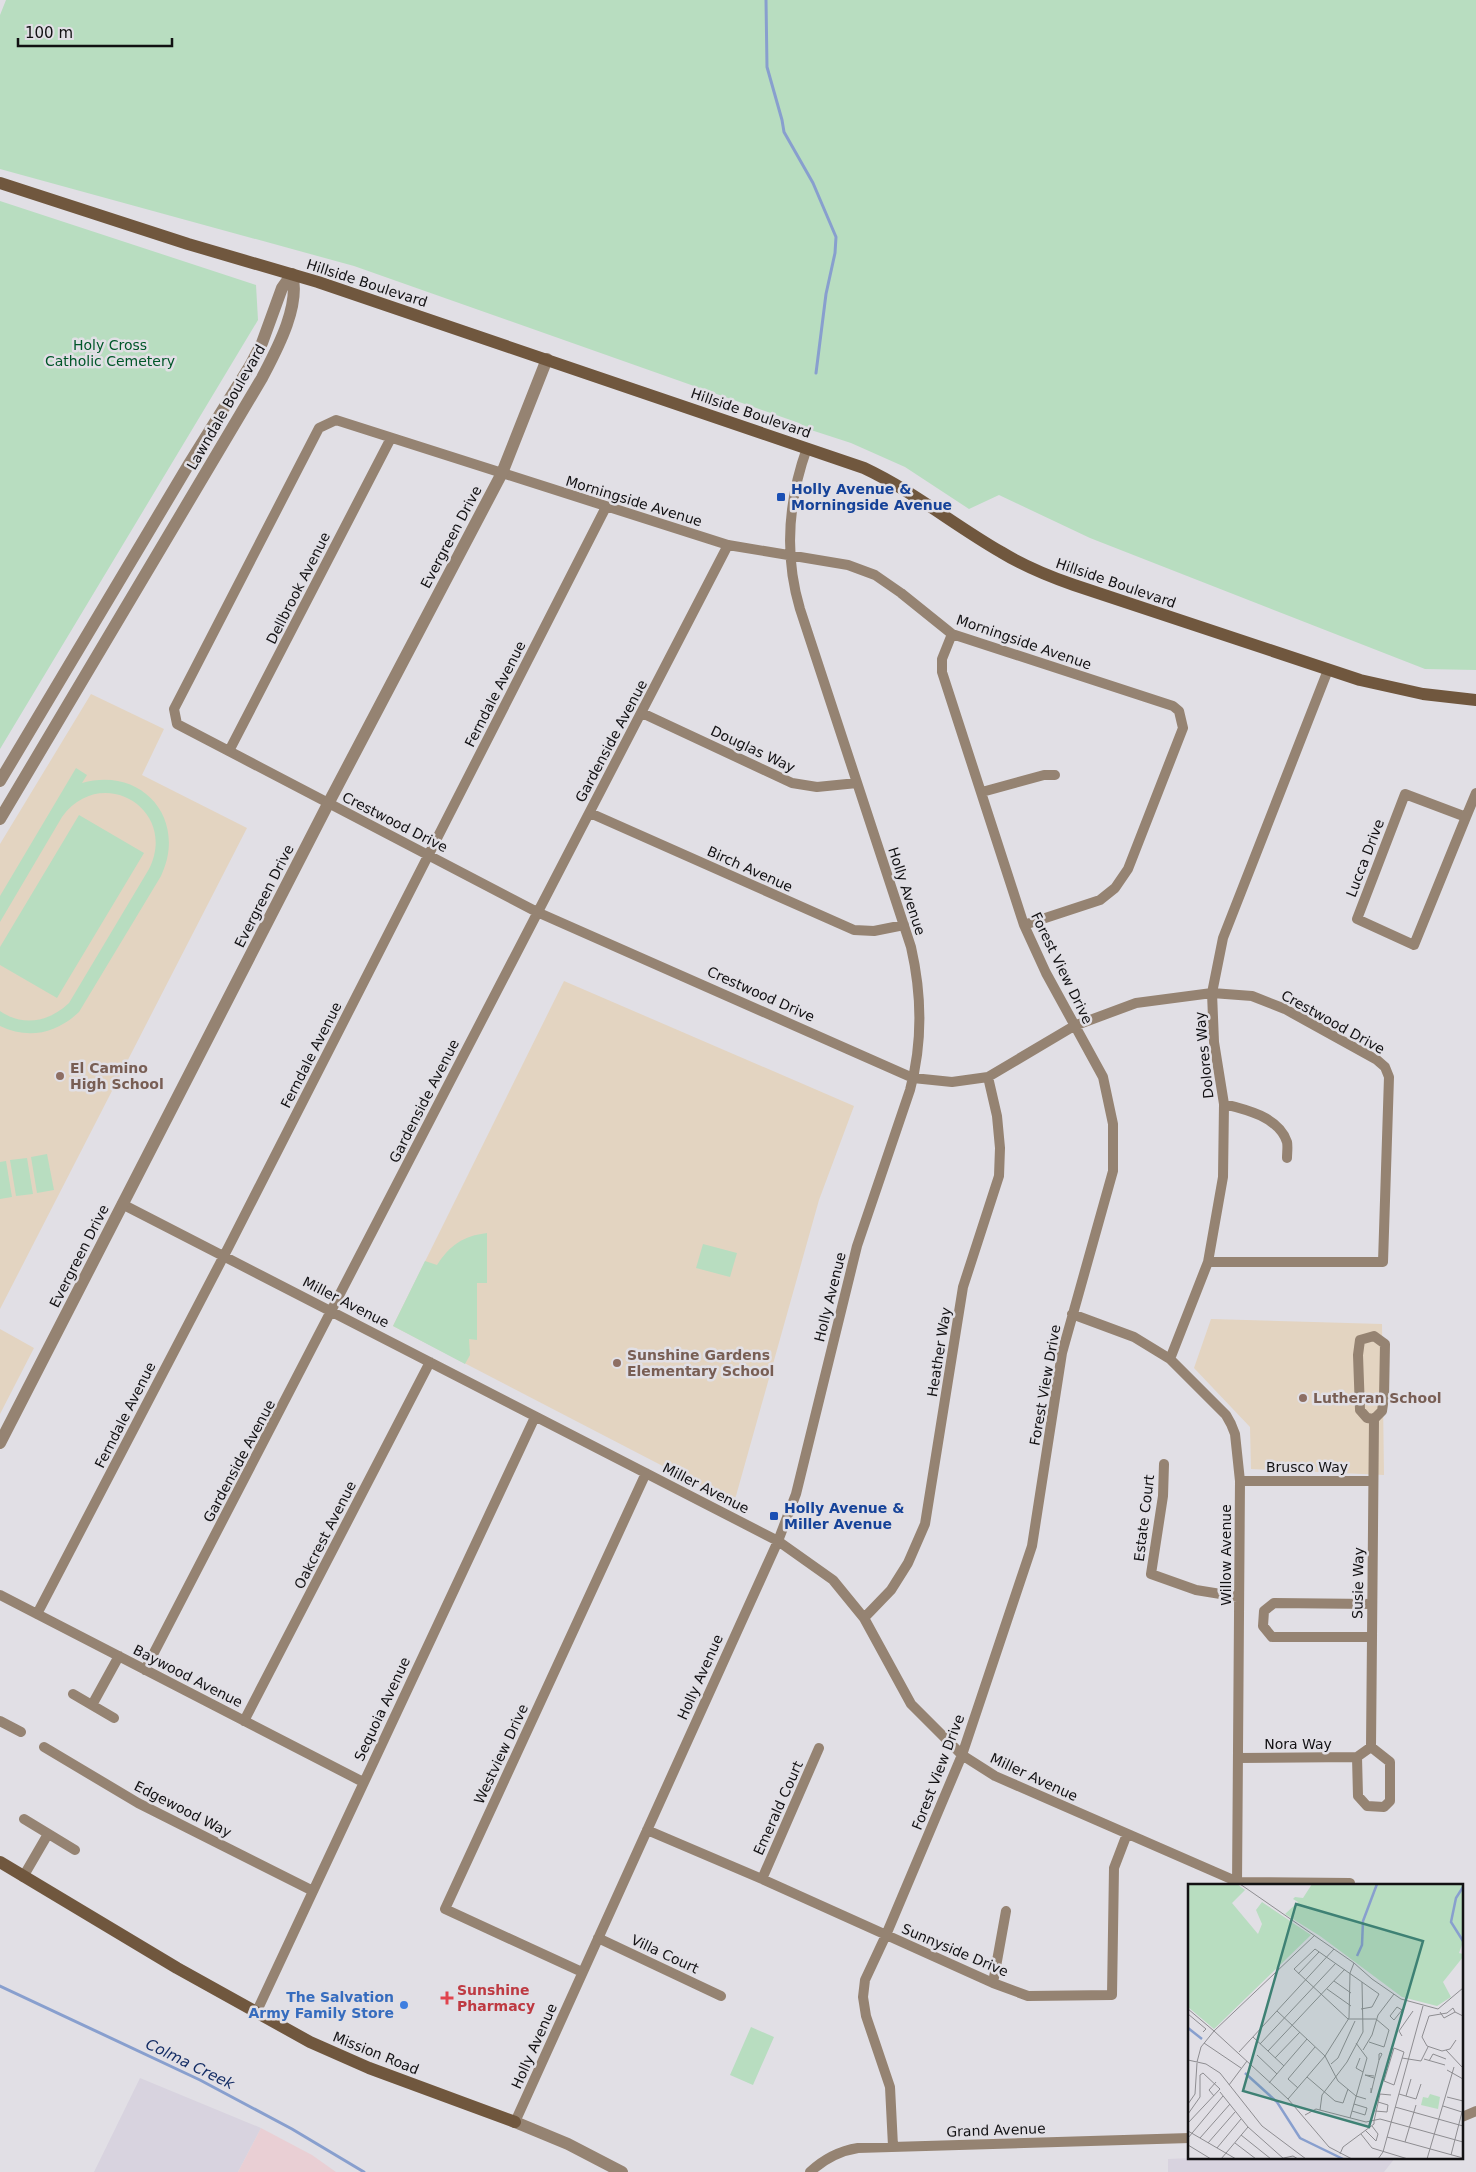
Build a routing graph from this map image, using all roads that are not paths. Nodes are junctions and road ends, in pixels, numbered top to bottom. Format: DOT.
graph roads {
  1 [pos="0,183"];
  2 [pos="292,274"];
  3 [pos="547,359"];
  4 [pos="391,438"];
  5 [pos="806,448"];
  6 [pos="502,473"];
  7 [pos="606,507"];
  8 [pos="728,545"];
  9 [pos="789,555"];
  10 [pos="952,634"];
  11 [pos="1328,670"];
  12 [pos="1476,700"];
  13 [pos="642,712"];
  14 [pos="229,751"];
  15 [pos="1055,775"];
  16 [pos="0,780"];
  17 [pos="857,783"];
  18 [pos="982,792"];
  19 [pos="1476,793"];
  20 [pos="328,804"];
  21 [pos="590,813"];
  22 [pos="1466,817"];
  23 [pos="0,818"];
  24 [pos="428,855"];
  25 [pos="537,912"];
  26 [pos="904,925"];
  27 [pos="1024,925"];
  28 [pos="1212,993"];
  29 [pos="1074,1026"];
  30 [pos="988,1077"];
  31 [pos="913,1078"];
  32 [pos="1224,1104"];
  33 [pos="1286,1158"];
  34 [pos="122,1204"];
  35 [pos="224,1255"];
  36 [pos="1208,1262"];
  37 [pos="332,1310"];
  38 [pos="1072,1314"];
  39 [pos="1170,1359"];
  40 [pos="430,1362"];
  41 [pos="535,1416"];
  42 [pos="1374,1419"];
  43 [pos="0,1443"];
  44 [pos="1164,1464"];
  45 [pos="646,1474"];
  46 [pos="1240,1481"];
  47 [pos="1373,1481"];
  48 [pos="778,1541"];
  49 [pos="0,1595"];
  50 [pos="1239,1597"];
  51 [pos="1372,1604"];
  52 [pos="37,1614"];
  53 [pos="864,1618"];
  54 [pos="1372,1637"];
  55 [pos="119,1656"];
  56 [pos="145,1670"];
  57 [pos="73,1694"];
  58 [pos="92,1705"];
  59 [pos="114,1718"];
  60 [pos="244,1720"];
  61 [pos="0,1721"];
  62 [pos="21,1732"];
  63 [pos="44,1747"];
  64 [pos="1371,1747"];
  65 [pos="819,1748"];
  66 [pos="962,1755"];
  67 [pos="1238,1758"];
  68 [pos="1357,1758"];
  69 [pos="363,1782"];
  70 [pos="24,1819"];
  71 [pos="647,1830"];
  72 [pos="48,1834"];
  73 [pos="1128,1834"];
  74 [pos="75,1850"];
  75 [pos="0,1862"];
  76 [pos="23,1877"];
  77 [pos="762,1879"];
  78 [pos="1350,1883"];
  79 [pos="1237,1884"];
  80 [pos="313,1891"];
  81 [pos="1006,1911"];
  82 [pos="886,1936"];
  83 [pos="598,1938"];
  84 [pos="582,1972"];
  85 [pos="993,1982"];
  86 [pos="722,1996"];
  87 [pos="256,2014"];
  88 [pos="1476,2111"];
  89 [pos="1464,2116"];
  90 [pos="515,2122"];
  91 [pos="1188,2138"];
  92 [pos="893,2146"];
  93 [pos="622,2172"];
  94 [pos="810,2172"];
  1 -- 2 [label="main road, Hillside Boulevard"];
  2 -- 3 [label="main road, Hillside Boulevard"];
  2 -- 16 [label="street, Lawndale Boulevard"];
  2 -- 23 [label="street, Lawndale Boulevard"];
  3 -- 5 [label="main road, Hillside Boulevard"];
  3 -- 6 [label="street, Evergreen Drive"];
  4 -- 6 [label="street, Morningside Avenue"];
  4 -- 14 [label="street, Dellbrook Avenue"];
  4 -- 14 [label="street, Crestwood Drive"];
  5 -- 9 [label="street, Holly Avenue"];
  5 -- 11 [label="main road, Hillside Boulevard"];
  6 -- 7 [label="street, Morningside Avenue"];
  6 -- 20 [label="street, Evergreen Drive"];
  7 -- 8 [label="street, Morningside Avenue"];
  7 -- 24 [label="street, Ferndale Avenue"];
  8 -- 9 [label="street, Morningside Avenue"];
  8 -- 13 [label="street, Gardenside Avenue"];
  9 -- 10 [label="street, Morningside Avenue"];
  9 -- 17 [label="street, Holly Avenue"];
  10 -- 18 [label="street, Forest View Drive"];
  10 -- 27 [label="street, Morningside Avenue"];
  11 -- 12 [label="main road, Hillside Boulevard"];
  11 -- 28 [label="street, Dolores Way"];
  13 -- 17 [label="street, Douglas Way"];
  13 -- 21 [label="street, Gardenside Avenue"];
  14 -- 20 [label="street, Crestwood Drive"];
  15 -- 18 [label="street"];
  17 -- 26 [label="street, Holly Avenue"];
  18 -- 27 [label="street, Forest View Drive"];
  19 -- 22 [label="street, Lucca Drive"];
  20 -- 24 [label="street, Crestwood Drive"];
  20 -- 34 [label="street, Evergreen Drive"];
  21 -- 25 [label="street, Gardenside Avenue"];
  21 -- 26 [label="street, Birch Avenue"];
  22 -- 22 [label="street, Lucca Drive"];
  24 -- 25 [label="street, Crestwood Drive"];
  24 -- 35 [label="street, Ferndale Avenue"];
  25 -- 31 [label="street, Crestwood Drive"];
  25 -- 37 [label="street, Gardenside Avenue"];
  26 -- 31 [label="street, Holly Avenue"];
  27 -- 29 [label="street, Forest View Drive"];
  28 -- 29 [label="street, Crestwood Drive"];
  28 -- 32 [label="street, Dolores Way"];
  28 -- 36 [label="street, Crestwood Drive"];
  29 -- 30 [label="street, Crestwood Drive"];
  29 -- 38 [label="street, Forest View Drive"];
  30 -- 31 [label="street, Crestwood Drive"];
  30 -- 53 [label="street, Heather Way"];
  31 -- 48 [label="street, Holly Avenue"];
  32 -- 33 [label="street"];
  32 -- 36 [label="street, Dolores Way"];
  34 -- 35 [label="street, Miller Avenue"];
  34 -- 43 [label="street, Evergreen Drive"];
  35 -- 37 [label="street, Miller Avenue"];
  35 -- 52 [label="street, Ferndale Avenue"];
  36 -- 39 [label="street, Dolores Way"];
  37 -- 40 [label="street, Miller Avenue"];
  37 -- 56 [label="street, Gardenside Avenue"];
  38 -- 39 [label="street, Willow Avenue"];
  38 -- 66 [label="street, Forest View Drive"];
  39 -- 46 [label="street, Willow Avenue"];
  40 -- 41 [label="street, Miller Avenue"];
  40 -- 60 [label="street, Oakcrest Avenue"];
  41 -- 45 [label="street, Miller Avenue"];
  41 -- 69 [label="street, Sequoia Avenue"];
  42 -- 42 [label="street, Susie Way"];
  42 -- 47 [label="street, Susie Way"];
  44 -- 50 [label="street, Estate Court"];
  45 -- 48 [label="street, Miller Avenue"];
  45 -- 84 [label="street, Westview Drive"];
  46 -- 47 [label="street, Brusco Way"];
  46 -- 50 [label="street, Willow Avenue"];
  47 -- 51 [label="street, Susie Way"];
  48 -- 53 [label="street, Miller Avenue"];
  48 -- 71 [label="street, Holly Avenue"];
  49 -- 52 [label="street, Baywood Avenue"];
  50 -- 67 [label="street, Willow Avenue"];
  51 -- 54 [label="street, Susie Way"];
  51 -- 54 [label="street"];
  52 -- 55 [label="street, Baywood Avenue"];
  53 -- 66 [label="street, Miller Avenue"];
  54 -- 64 [label="street, Susie Way"];
  55 -- 56 [label="street, Baywood Avenue"];
  55 -- 58 [label="street"];
  56 -- 60 [label="street, Baywood Avenue"];
  57 -- 58 [label="street"];
  58 -- 59 [label="street"];
  60 -- 69 [label="street, Baywood Avenue"];
  61 -- 62 [label="street"];
  63 -- 80 [label="street, Edgewood Way"];
  64 -- 68 [label="street"];
  64 -- 68 [label="street"];
  65 -- 77 [label="street, Emerald Court"];
  66 -- 73 [label="street, Miller Avenue"];
  66 -- 82 [label="street, Forest View Drive"];
  67 -- 68 [label="street, Nora Way"];
  67 -- 79 [label="street, Willow Avenue"];
  69 -- 80 [label="street, Sequoia Avenue"];
  70 -- 72 [label="street"];
  71 -- 77 [label="street, Sunnyside Drive"];
  71 -- 83 [label="street, Holly Avenue"];
  72 -- 74 [label="street"];
  72 -- 76 [label="street"];
  73 -- 79 [label="street, Miller Avenue"];
  73 -- 85 [label="street, Sunnyside Drive"];
  75 -- 76 [label="main road, Mission Road"];
  76 -- 87 [label="main road, Mission Road"];
  77 -- 82 [label="street, Sunnyside Drive"];
  78 -- 79 [label="street"];
  80 -- 87 [label="street, Sequoia Avenue"];
  81 -- 85 [label="street"];
  82 -- 85 [label="street, Sunnyside Drive"];
  82 -- 92 [label="street, Forest View Drive"];
  83 -- 84 [label="street, Holly Avenue"];
  83 -- 86 [label="street, Villa Court"];
  84 -- 90 [label="street, Holly Avenue"];
  87 -- 90 [label="main road, Mission Road"];
  88 -- 89 [label="street"];
  90 -- 93 [label="street, Mission Road"];
  91 -- 92 [label="street, Grand Avenue"];
  92 -- 94 [label="street, Grand Avenue"];
}
